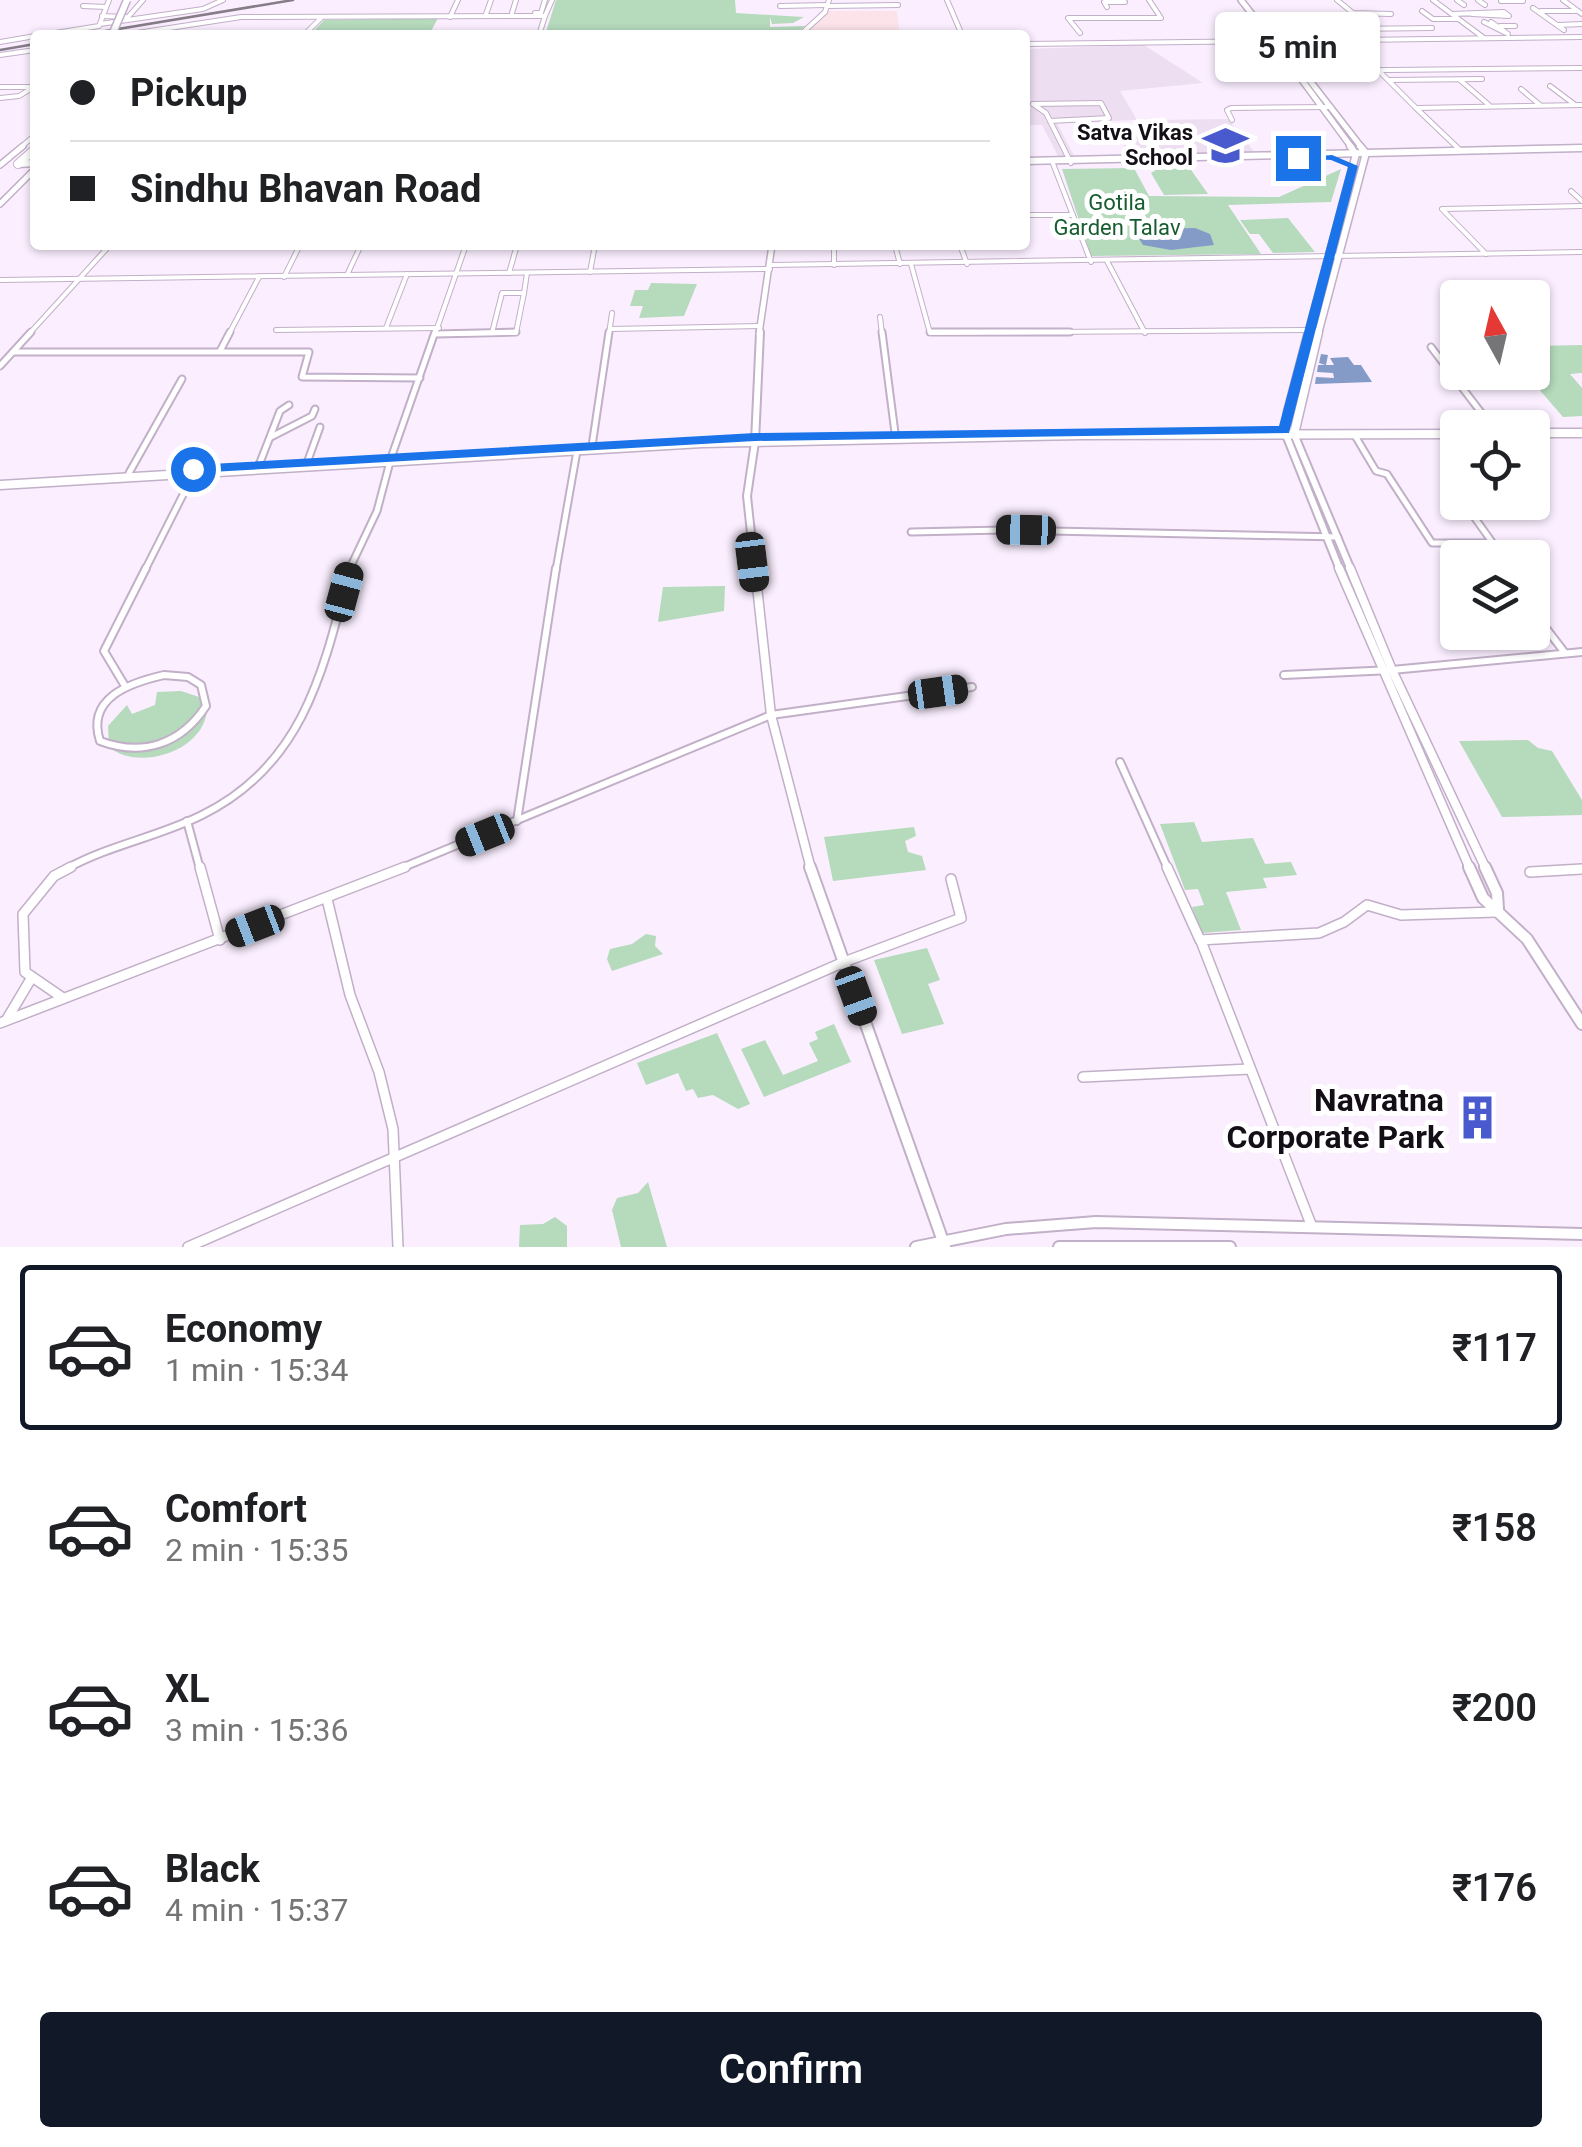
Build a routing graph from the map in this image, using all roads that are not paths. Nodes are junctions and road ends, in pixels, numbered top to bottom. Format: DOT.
graph roads {
  1 [pos="130,0"];
  2 [pos="143,0"];
  3 [pos="223,0"];
  4 [pos="458,0"];
  5 [pos="492,0"];
  6 [pos="516,0"];
  7 [pos="548,0"];
  8 [pos="946,0"];
  9 [pos="1149,0"];
  10 [pos="1244,0"];
  11 [pos="1337,0"];
  12 [pos="1433,0"];
  13 [pos="1457,0"];
  14 [pos="1478,0"];
  15 [pos="1522,0"];
  16 [pos="1563,0"];
  17 [pos="1500,1"];
  18 [pos="108,3"];
  19 [pos="1126,3"];
  20 [pos="828,4"];
  21 [pos="898,5"];
  22 [pos="1485,5"];
  23 [pos="84,6"];
  24 [pos="780,6"];
  25 [pos="1464,6"];
  26 [pos="1506,6"];
  27 [pos="1530,6"];
  28 [pos="1108,7"];
  29 [pos="1422,11"];
  30 [pos="1541,11"];
  31 [pos="1580,12"];
  32 [pos="512,13"];
  33 [pos="534,13"];
  34 [pos="486,14"];
  35 [pos="1391,14"];
  36 [pos="1452,14"];
  37 [pos="1472,14"];
  38 [pos="102,16"];
  39 [pos="545,16"];
  40 [pos="450,17"];
  41 [pos="321,18"];
  42 [pos="1458,19"];
  43 [pos="1491,24"];
  44 [pos="1582,24"];
  45 [pos="100,25"];
  46 [pos="1558,25"];
  47 [pos="1514,26"];
  48 [pos="1469,27"];
  49 [pos="1432,28"];
  50 [pos="1361,29"];
  51 [pos="72,30"];
  52 [pos="120,30"];
  53 [pos="156,30"];
  54 [pos="309,30"];
  55 [pos="541,30"];
  56 [pos="805,30"];
  57 [pos="960,30"];
  58 [pos="1271,30"];
  59 [pos="1564,30"];
  60 [pos="1080,33"];
  61 [pos="30,37"];
  62 [pos="1582,37"];
  63 [pos="1514,38"];
  64 [pos="1485,39"];
  65 [pos="1374,40"];
  66 [pos="1276,41"];
  67 [pos="0,42"];
  68 [pos="1030,44"];
  69 [pos="30,51"];
  70 [pos="1,56"];
  71 [pos="1582,68"];
  72 [pos="1298,70"];
  73 [pos="1378,70"];
  74 [pos="1459,79"];
  75 [pos="1482,79"];
  76 [pos="1388,80"];
  77 [pos="1550,86"];
  78 [pos="0,87"];
  79 [pos="30,88"];
  80 [pos="1521,88"];
  81 [pos="30,89"];
  82 [pos="0,98"];
  83 [pos="1575,105"];
  84 [pos="1582,105"];
  85 [pos="1491,106"];
  86 [pos="1541,106"];
  87 [pos="1322,107"];
  88 [pos="1331,108"];
  89 [pos="1416,108"];
  90 [pos="1232,120"];
  91 [pos="1050,121"];
  92 [pos="1117,126"];
  93 [pos="30,138"];
  94 [pos="1582,150"];
  95 [pos="1461,151"];
  96 [pos="1359,157"];
  97 [pos="1136,160"];
  98 [pos="1030,162"];
  99 [pos="1052,162"];
  100 [pos="1070,162"];
  101 [pos="30,163"];
  102 [pos="1,164"];
  103 [pos="1571,191"];
  104 [pos="1582,203"];
  105 [pos="0,204"];
  106 [pos="1030,216"];
  107 [pos="1072,216"];
  108 [pos="105,250"];
  109 [pos="298,250"];
  110 [pos="358,250"];
  111 [pos="464,250"];
  112 [pos="516,250"];
  113 [pos="594,250"];
  114 [pos="772,250"];
  115 [pos="834,250"];
  116 [pos="896,250"];
  117 [pos="962,250"];
  118 [pos="1582,252"];
  119 [pos="1486,254"];
  120 [pos="1332,257"];
  121 [pos="1091,262"];
  122 [pos="1107,262"];
  123 [pos="900,264"];
  124 [pos="911,264"];
  125 [pos="967,264"];
  126 [pos="834,265"];
  127 [pos="770,267"];
  128 [pos="528,272"];
  129 [pos="590,272"];
  130 [pos="456,273"];
  131 [pos="509,273"];
  132 [pos="407,274"];
  133 [pos="346,275"];
  134 [pos="259,277"];
  135 [pos="284,277"];
  136 [pos="0,280"];
  137 [pos="78,280"];
  138 [pos="524,293"];
  139 [pos="612,312"];
  140 [pos="880,317"];
  141 [pos="760,326"];
  142 [pos="386,328"];
  143 [pos="610,329"];
  144 [pos="276,330"];
  145 [pos="1309,330"];
  146 [pos="438,331"];
  147 [pos="1144,332"];
  148 [pos="492,333"];
  149 [pos="1431,347"];
  150 [pos="12,352"];
  151 [pos="219,352"];
  152 [pos="0,366"];
  153 [pos="420,378"];
  154 [pos="182,380"];
  155 [pos="289,405"];
  156 [pos="315,408"];
  157 [pos="1479,410"];
  158 [pos="320,427"];
  159 [pos="1550,431"];
  160 [pos="1582,431"];
  161 [pos="1290,432"];
  162 [pos="1440,432"];
  163 [pos="1440,432"];
  164 [pos="895,434"];
  165 [pos="1354,434"];
  166 [pos="270,438"];
  167 [pos="755,439"];
  168 [pos="592,446"];
  169 [pos="577,450"];
  170 [pos="390,459"];
  171 [pos="307,463"];
  172 [pos="260,465"];
  173 [pos="128,473"];
  174 [pos="194,473"];
  175 [pos="0,483"];
  176 [pos="911,532"];
  177 [pos="1326,537"];
  178 [pos="1338,537"];
  179 [pos="1440,543"];
  180 [pos="1550,633"];
  181 [pos="1582,652"];
  182 [pos="1566,654"];
  183 [pos="1387,671"];
  184 [pos="1284,675"];
  185 [pos="125,686"];
  186 [pos="972,687"];
  187 [pos="771,715"];
  188 [pos="1120,762"];
  189 [pos="186,821"];
  190 [pos="517,822"];
  191 [pos="1582,869"];
  192 [pos="1530,872"];
  193 [pos="951,879"];
  194 [pos="327,899"];
  195 [pos="1500,910"];
  196 [pos="220,940"];
  197 [pos="1200,940"];
  198 [pos="844,962"];
  199 [pos="32,977"];
  200 [pos="64,999"];
  201 [pos="3,1022"];
  202 [pos="1582,1024"];
  203 [pos="1250,1069"];
  204 [pos="1083,1077"];
  205 [pos="392,1160"];
  206 [pos="1313,1228"];
  207 [pos="1582,1234"];
  208 [pos="944,1243"];
  209 [pos="188,1247"];
  210 [pos="398,1247"];
  211 [pos="916,1247"];
  212 [pos="1059,1247"];
  213 [pos="1230,1247"];
  1 -- 52 [label="highway, bridge"];
  2 -- 38 [label="street"];
  3 -- 45 [label="street"];
  4 -- 40 [label="street"];
  5 -- 34 [label="street"];
  6 -- 32 [label="street"];
  7 -- 33 [label="street"];
  7 -- 39 [label="street"];
  8 -- 57 [label="street"];
  9 -- 60 [label="street"];
  10 -- 58 [label="main road"];
  10 -- 66 [label="main road"];
  11 -- 35 [label="street"];
  12 -- 36 [label="street"];
  13 -- 25 [label="street"];
  14 -- 22 [label="street"];
  15 -- 17 [label="street"];
  15 -- 27 [label="street"];
  16 -- 31 [label="street"];
  17 -- 26 [label="street"];
  18 -- 23 [label="street"];
  18 -- 38 [label="street"];
  19 -- 28 [label="street"];
  20 -- 21 [label="street"];
  20 -- 24 [label="street"];
  20 -- 56 [label="street"];
  27 -- 46 [label="street"];
  29 -- 42 [label="street"];
  30 -- 31 [label="street"];
  36 -- 37 [label="street"];
  36 -- 42 [label="street"];
  37 -- 37 [label="street"];
  38 -- 45 [label="street"];
  39 -- 40 [label="street"];
  39 -- 55 [label="street"];
  40 -- 41 [label="street"];
  41 -- 53 [label="street"];
  41 -- 54 [label="street"];
  42 -- 48 [label="street"];
  43 -- 47 [label="street"];
  43 -- 48 [label="street"];
  43 -- 63 [label="street"];
  44 -- 46 [label="street"];
  45 -- 51 [label="street"];
  46 -- 59 [label="street"];
  48 -- 64 [label="street"];
  49 -- 50 [label="street"];
  50 -- 58 [label="street"];
  50 -- 65 [label="street"];
  58 -- 66 [label="main road"];
  61 -- 67 [label="street"];
  62 -- 63 [label="street"];
  63 -- 64 [label="street"];
  64 -- 65 [label="street"];
  65 -- 66 [label="street"];
  66 -- 68 [label="street"];
  66 -- 72 [label="main road"];
  69 -- 70 [label="street"];
  71 -- 73 [label="street"];
  72 -- 73 [label="street"];
  72 -- 87 [label="main road"];
  72 -- 88 [label="main road"];
  73 -- 76 [label="street"];
  74 -- 75 [label="street"];
  74 -- 76 [label="street"];
  74 -- 85 [label="street"];
  76 -- 89 [label="street"];
  77 -- 83 [label="street"];
  78 -- 79 [label="street"];
  80 -- 86 [label="street"];
  81 -- 82 [label="street"];
  83 -- 84 [label="street"];
  83 -- 86 [label="street"];
  85 -- 86 [label="street"];
  85 -- 89 [label="street"];
  87 -- 88 [label="street"];
  87 -- 90 [label="street"];
  87 -- 96 [label="main road"];
  88 -- 96 [label="main road"];
  89 -- 95 [label="street"];
  91 -- 91 [label="street"];
  91 -- 100 [label="street"];
  92 -- 97 [label="street"];
  93 -- 102 [label="street"];
  94 -- 95 [label="main road"];
  94 -- 96 [label="main road"];
  95 -- 96 [label="main road"];
  96 -- 97 [label="main road"];
  96 -- 100 [label="main road"];
  96 -- 120 [label="main road"];
  96 -- 120 [label="main road"];
  97 -- 100 [label="main road"];
  98 -- 99 [label="main road"];
  99 -- 100 [label="main road"];
  99 -- 107 [label="street"];
  101 -- 105 [label="street"];
  103 -- 104 [label="street"];
  104 -- 119 [label="street"];
  106 -- 107 [label="street"];
  107 -- 121 [label="street"];
  108 -- 137 [label="street"];
  109 -- 135 [label="street"];
  110 -- 133 [label="street"];
  111 -- 130 [label="street"];
  112 -- 131 [label="street"];
  113 -- 129 [label="street"];
  114 -- 127 [label="street"];
  115 -- 126 [label="street"];
  116 -- 123 [label="street"];
  117 -- 125 [label="street"];
  118 -- 119 [label="street"];
  119 -- 120 [label="street"];
  120 -- 122 [label="street"];
  120 -- 145 [label="main road"];
  120 -- 161 [label="main road"];
  121 -- 122 [label="street"];
  121 -- 125 [label="street"];
  122 -- 147 [label="street"];
  123 -- 124 [label="street"];
  123 -- 126 [label="street"];
  124 -- 125 [label="street"];
  124 -- 147 [label="street"];
  126 -- 127 [label="street"];
  127 -- 129 [label="street"];
  127 -- 141 [label="street"];
  128 -- 129 [label="street"];
  128 -- 131 [label="street"];
  128 -- 138 [label="street"];
  130 -- 131 [label="street"];
  130 -- 132 [label="street"];
  130 -- 146 [label="street"];
  132 -- 133 [label="street"];
  132 -- 142 [label="street"];
  133 -- 135 [label="street"];
  134 -- 135 [label="street"];
  134 -- 137 [label="street"];
  134 -- 151 [label="street"];
  136 -- 137 [label="street"];
  137 -- 150 [label="street"];
  138 -- 148 [label="street"];
  138 -- 148 [label="street"];
  139 -- 143 [label="street"];
  140 -- 164 [label="street"];
  141 -- 143 [label="street"];
  141 -- 167 [label="street"];
  142 -- 144 [label="street"];
  142 -- 146 [label="street"];
  143 -- 168 [label="street"];
  145 -- 147 [label="street"];
  145 -- 161 [label="main road"];
  146 -- 148 [label="street"];
  146 -- 153 [label="street"];
  149 -- 157 [label="street"];
  150 -- 151 [label="street"];
  150 -- 152 [label="street"];
  151 -- 153 [label="street"];
  153 -- 170 [label="street"];
  154 -- 173 [label="street"];
  155 -- 166 [label="street"];
  156 -- 166 [label="street"];
  158 -- 171 [label="street"];
  159 -- 160 [label="main road"];
  161 -- 162 [label="main road"];
  161 -- 164 [label="main road"];
  161 -- 165 [label="main road"];
  161 -- 167 [label="main road"];
  161 -- 177 [label="street"];
  161 -- 178 [label="street"];
  163 -- 165 [label="main road"];
  164 -- 167 [label="main road"];
  165 -- 179 [label="street"];
  166 -- 172 [label="street"];
  167 -- 168 [label="main road"];
  167 -- 169 [label="main road"];
  167 -- 187 [label="street"];
  168 -- 170 [label="main road"];
  169 -- 170 [label="main road"];
  169 -- 190 [label="street"];
  170 -- 171 [label="main road"];
  170 -- 174 [label="main road"];
  170 -- 189 [label="street"];
  171 -- 172 [label="main road"];
  172 -- 173 [label="main road"];
  173 -- 175 [label="main road"];
  174 -- 175 [label="main road"];
  174 -- 185 [label="street"];
  176 -- 177 [label="street"];
  177 -- 178 [label="street"];
  177 -- 183 [label="street"];
  178 -- 183 [label="street"];
  180 -- 182 [label="street"];
  181 -- 182 [label="street"];
  182 -- 183 [label="street"];
  183 -- 184 [label="street"];
  183 -- 195 [label="street"];
  185 -- 185 [label="street"];
  186 -- 187 [label="street"];
  187 -- 190 [label="street"];
  187 -- 198 [label="street"];
  188 -- 197 [label="street"];
  189 -- 196 [label="street"];
  189 -- 199 [label="street"];
  190 -- 194 [label="street"];
  191 -- 192 [label="street"];
  193 -- 198 [label="street"];
  194 -- 196 [label="street"];
  194 -- 205 [label="street"];
  195 -- 197 [label="street"];
  195 -- 202 [label="street"];
  196 -- 200 [label="street"];
  197 -- 203 [label="street"];
  198 -- 205 [label="street"];
  198 -- 208 [label="street"];
  199 -- 200 [label="street"];
  199 -- 201 [label="street"];
  200 -- 201 [label="street"];
  203 -- 204 [label="street"];
  203 -- 206 [label="street"];
  205 -- 209 [label="street"];
  205 -- 210 [label="street"];
  206 -- 207 [label="street"];
  206 -- 208 [label="street"];
  208 -- 211 [label="street"];
  212 -- 213 [label="street"];
}
